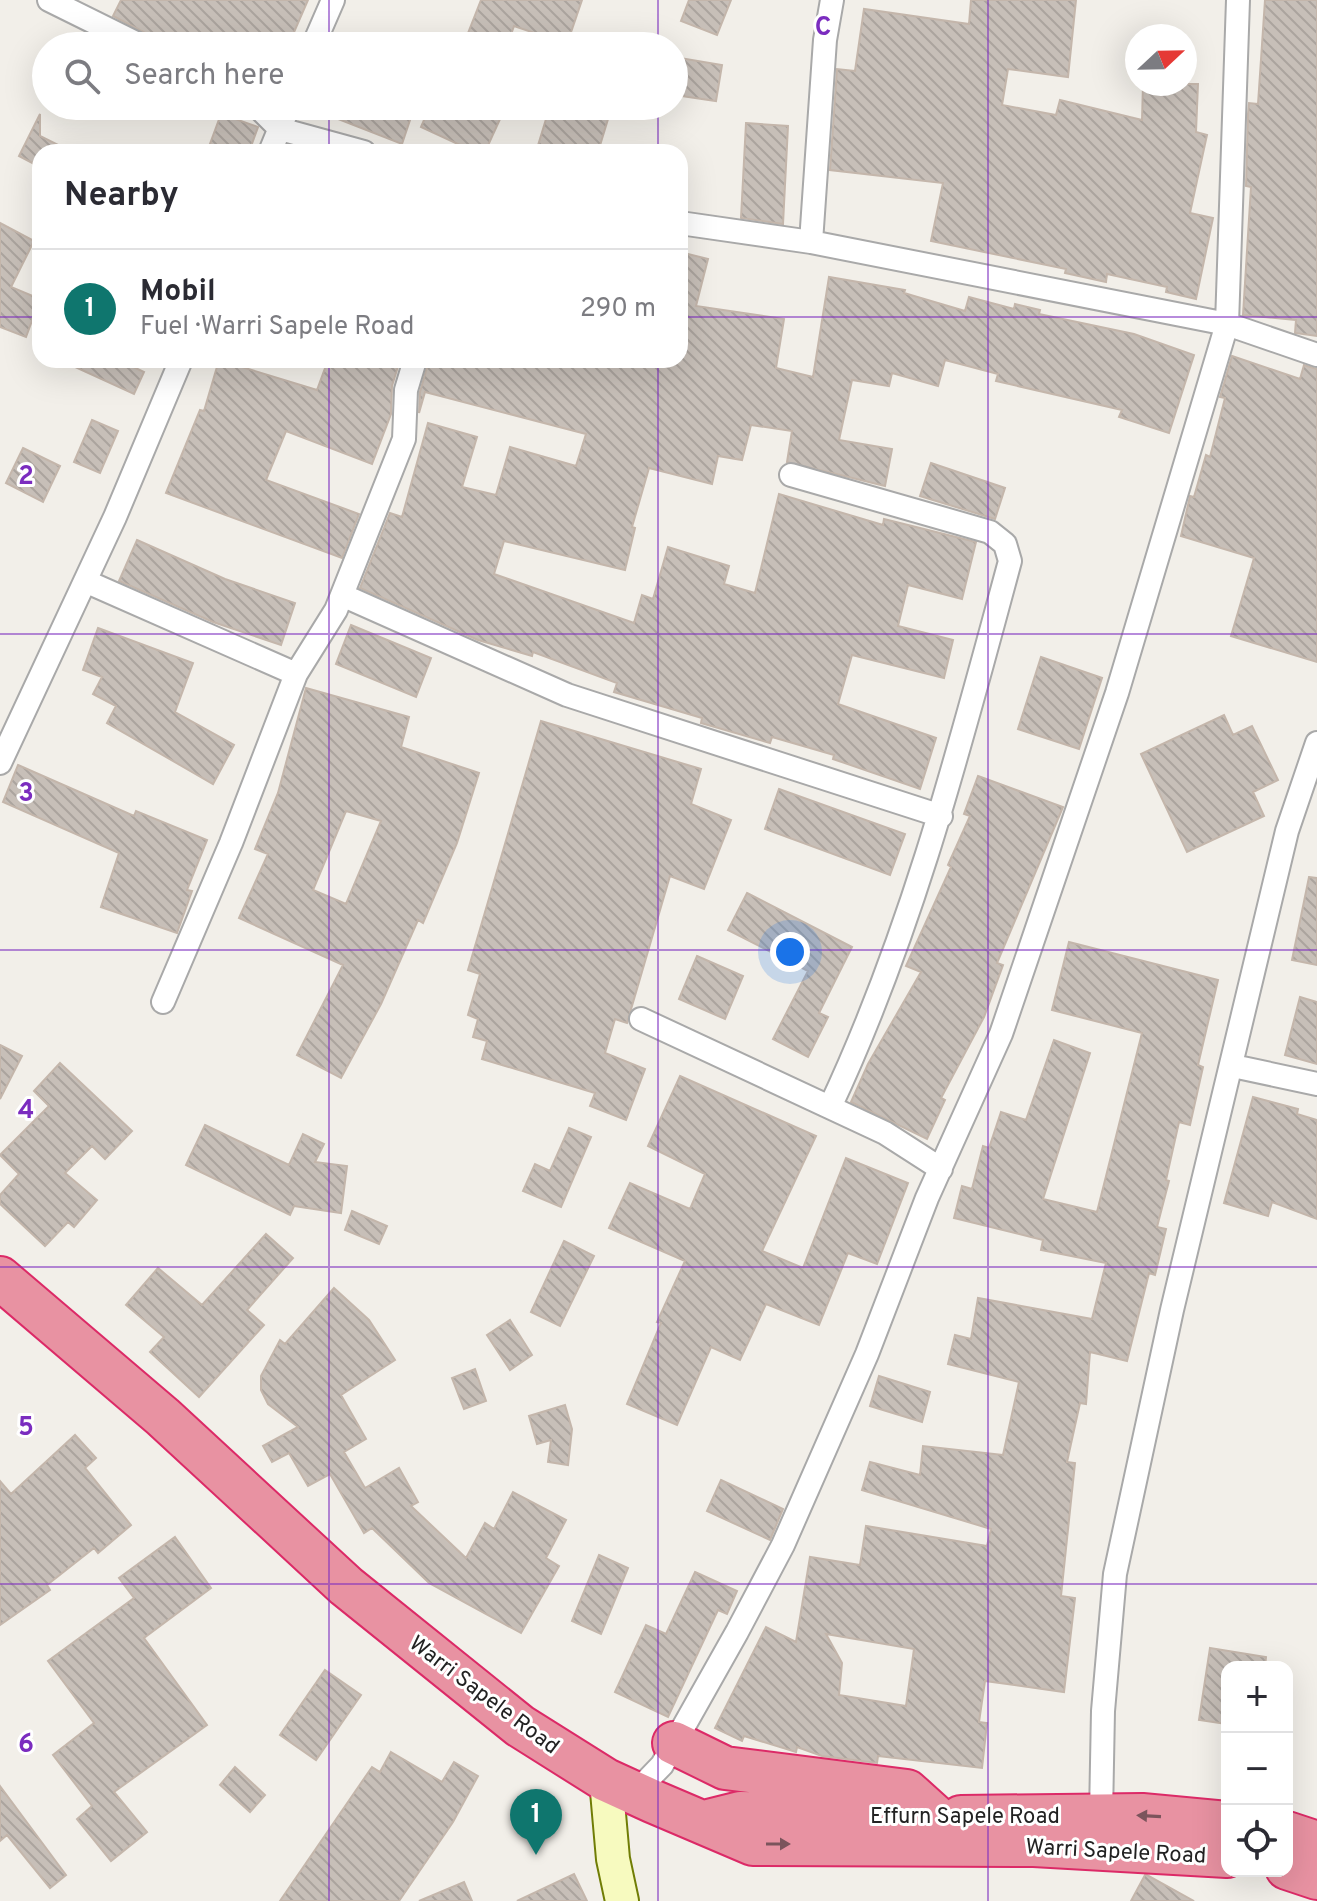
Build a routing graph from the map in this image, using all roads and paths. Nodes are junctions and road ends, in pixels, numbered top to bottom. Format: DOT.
graph roads {
  1 [pos="49,0"];
  2 [pos="333,0"];
  3 [pos="832,0"];
  4 [pos="1238,0"];
  5 [pos="114,32"];
  6 [pos="319,32"];
  7 [pos="271,120"];
  8 [pos="284,120"];
  9 [pos="280,129"];
  10 [pos="273,144"];
  11 [pos="335,144"];
  12 [pos="688,224"];
  13 [pos="811,242"];
  14 [pos="1227,324"];
  15 [pos="1317,355"];
  16 [pos="178,368"];
  17 [pos="413,368"];
  18 [pos="791,475"];
  19 [pos="85,581"];
  20 [pos="342,595"];
  21 [pos="296,674"];
  22 [pos="1317,743"];
  23 [pos="0,763"];
  24 [pos="941,816"];
  25 [pos="163,1002"];
  26 [pos="641,1019"];
  27 [pos="1233,1066"];
  28 [pos="1317,1084"];
  29 [pos="830,1107"];
  30 [pos="941,1169"];
  31 [pos="0,1278"];
  32 [pos="674,1743"];
  33 [pos="621,1786"];
  34 [pos="1101,1815"];
  35 [pos="937,1818"];
  36 [pos="704,1822"];
  37 [pos="1221,1823"];
  38 [pos="1034,1830"];
  39 [pos="1293,1835"];
  40 [pos="1317,1843"];
  41 [pos="1221,1855"];
  42 [pos="1293,1870"];
  43 [pos="1317,1878"];
  44 [pos="622,1901"];
  1 -- 5 [label="street"];
  2 -- 6 [label="street"];
  3 -- 13 [label="street"];
  4 -- 14 [label="street"];
  7 -- 9 [label="street"];
  8 -- 9 [label="street"];
  9 -- 10 [label="street"];
  9 -- 11 [label="street"];
  12 -- 13 [label="street"];
  13 -- 14 [label="street"];
  14 -- 15 [label="street"];
  14 -- 30 [label="street"];
  16 -- 19 [label="street"];
  17 -- 20 [label="street"];
  18 -- 24 [label="street"];
  19 -- 21 [label="street"];
  19 -- 23 [label="street"];
  20 -- 21 [label="street"];
  20 -- 24 [label="street"];
  21 -- 25 [label="street"];
  22 -- 27 [label="street"];
  24 -- 29 [label="street"];
  26 -- 29 [label="street"];
  27 -- 28 [label="street"];
  27 -- 34 [label="street"];
  29 -- 30 [label="street"];
  30 -- 32 [label="street"];
  31 -- 33 [label="highway, Warri Sapele Road"];
  32 -- 33 [label="street"];
  32 -- 35 [label="highway"];
  33 -- 36 [label="highway, Warri Sapele Road"];
  33 -- 44 [label="main road"];
  37 -- 34 [label="highway, Effurn Sapele Road, one-way"];
  34 -- 38 [label="highway, Effurn Sapele Road"];
  35 -- 36 [label="highway, Effurn Sapele Road"];
  35 -- 38 [label="highway, Effurn Sapele Road"];
  36 -- 38 [label="highway, Warri Sapele Road, one-way"];
  38 -- 41 [label="highway, Warri Sapele Road"];
  39 -- 40 [label="highway"];
  42 -- 43 [label="highway"];
}
